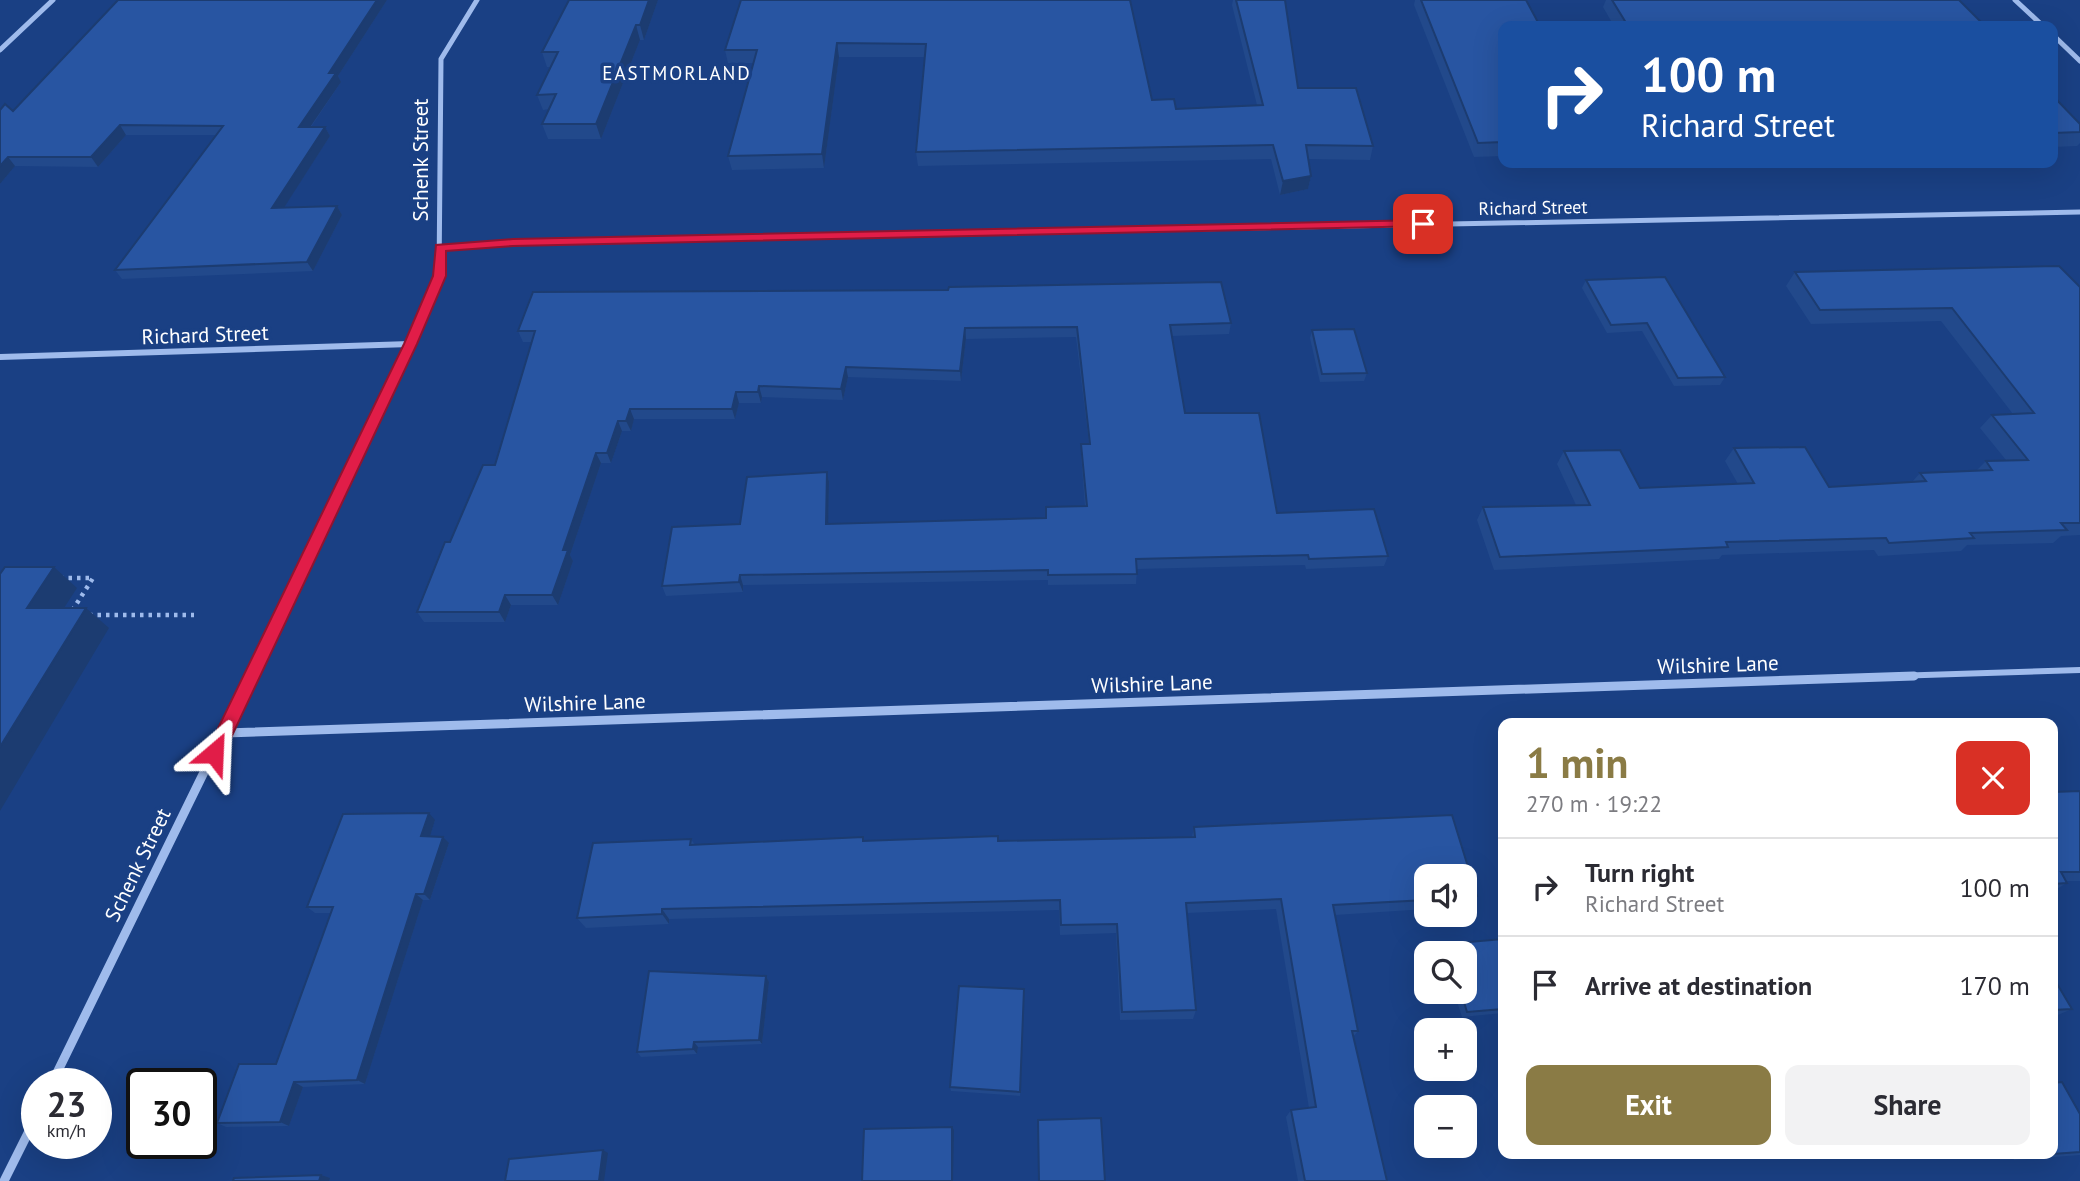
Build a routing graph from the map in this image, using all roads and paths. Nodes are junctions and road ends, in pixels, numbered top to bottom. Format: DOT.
graph roads {
  1 [pos="53,0"];
  2 [pos="477,0"];
  3 [pos="2015,0"];
  4 [pos="2038,21"];
  5 [pos="2058,41"];
  6 [pos="0,50"];
  7 [pos="2080,61"];
  8 [pos="2080,212"];
  9 [pos="440,248"];
  10 [pos="410,344"];
  11 [pos="0,357"];
  12 [pos="53,579"];
  13 [pos="194,615"];
  14 [pos="2080,670"];
  15 [pos="225,733"];
  16 [pos="59,1068"];
  17 [pos="21,1147"];
  18 [pos="4,1181"];
  1 -- 6 [label="street"];
  2 -- 9 [label="street, Schenk Street"];
  3 -- 4 [label="street"];
  5 -- 7 [label="street"];
  8 -- 9 [label="street, Richard Street"];
  9 -- 10 [label="street, Schenk Street"];
  10 -- 11 [label="street, Richard Street"];
  10 -- 15 [label="street, Schenk Street"];
  12 -- 13 [label="path"];
  14 -- 15 [label="street, Wilshire Lane"];
  15 -- 16 [label="street, Schenk Street"];
  17 -- 18 [label="street"];
}
